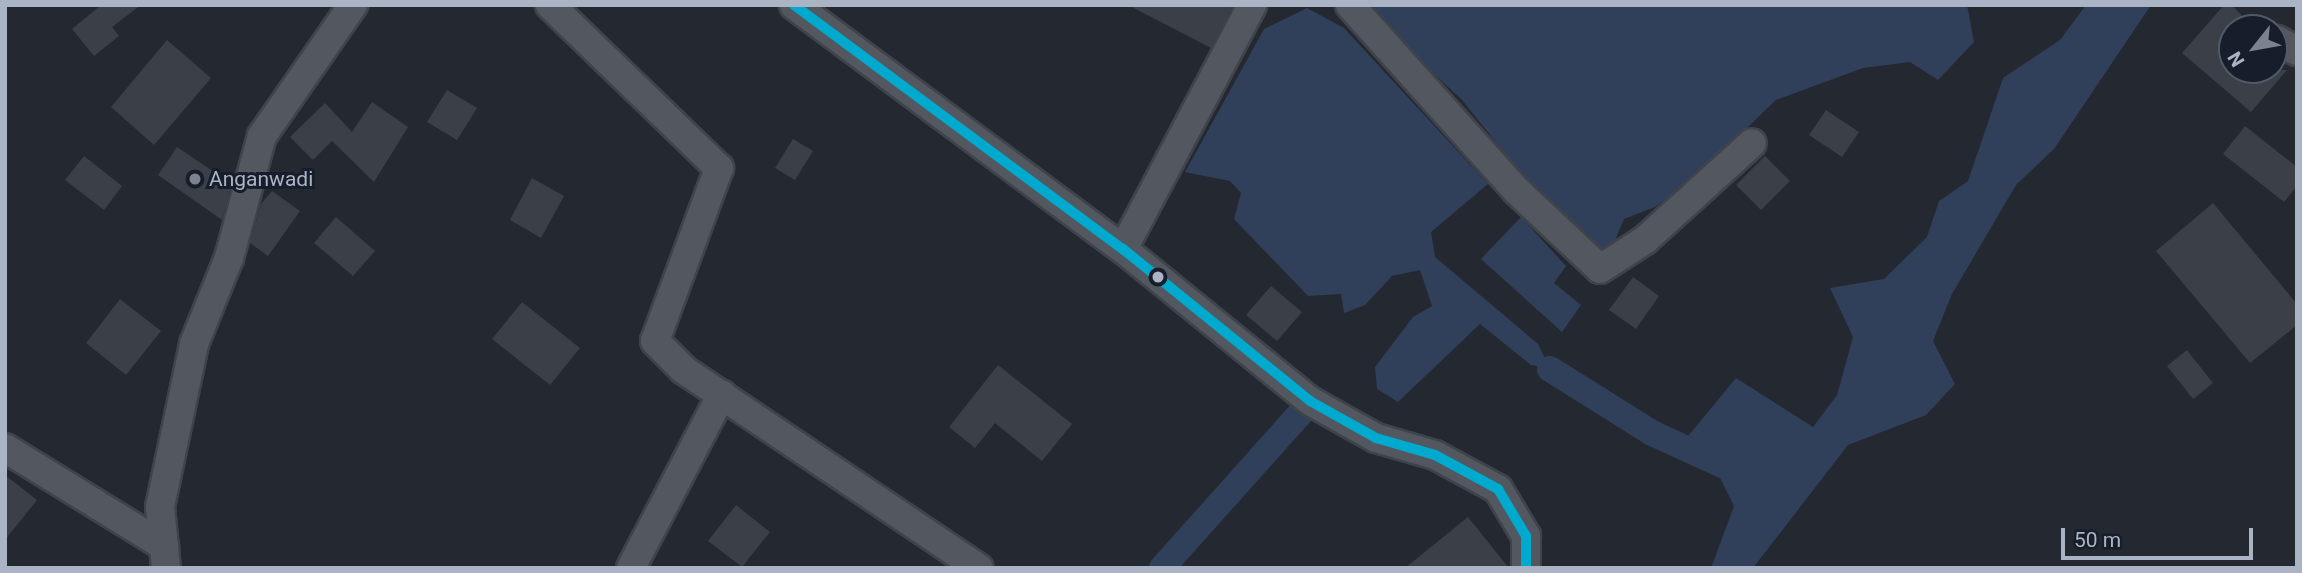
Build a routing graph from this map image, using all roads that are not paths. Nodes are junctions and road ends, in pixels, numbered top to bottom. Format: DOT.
graph roads {
  1 [pos="353,5"];
  2 [pos="550,5"];
  3 [pos="794,5"];
  4 [pos="1252,5"];
  5 [pos="1350,5"];
  6 [pos="1752,143"];
  7 [pos="1123,248"];
  8 [pos="722,394"];
  9 [pos="5,448"];
  10 [pos="916,525"];
  11 [pos="165,557"];
  12 [pos="631,568"];
  13 [pos="942,568"];
  14 [pos="979,568"];
  15 [pos="1526,568"];
  1 -- 11 [label="street"];
  2 -- 8 [label="street"];
  3 -- 7 [label="street"];
  4 -- 7 [label="street"];
  5 -- 6 [label="street"];
  7 -- 15 [label="street"];
  8 -- 10 [label="street"];
  8 -- 12 [label="street"];
  9 -- 11 [label="street"];
  10 -- 13 [label="street"];
  10 -- 14 [label="street"];
}
